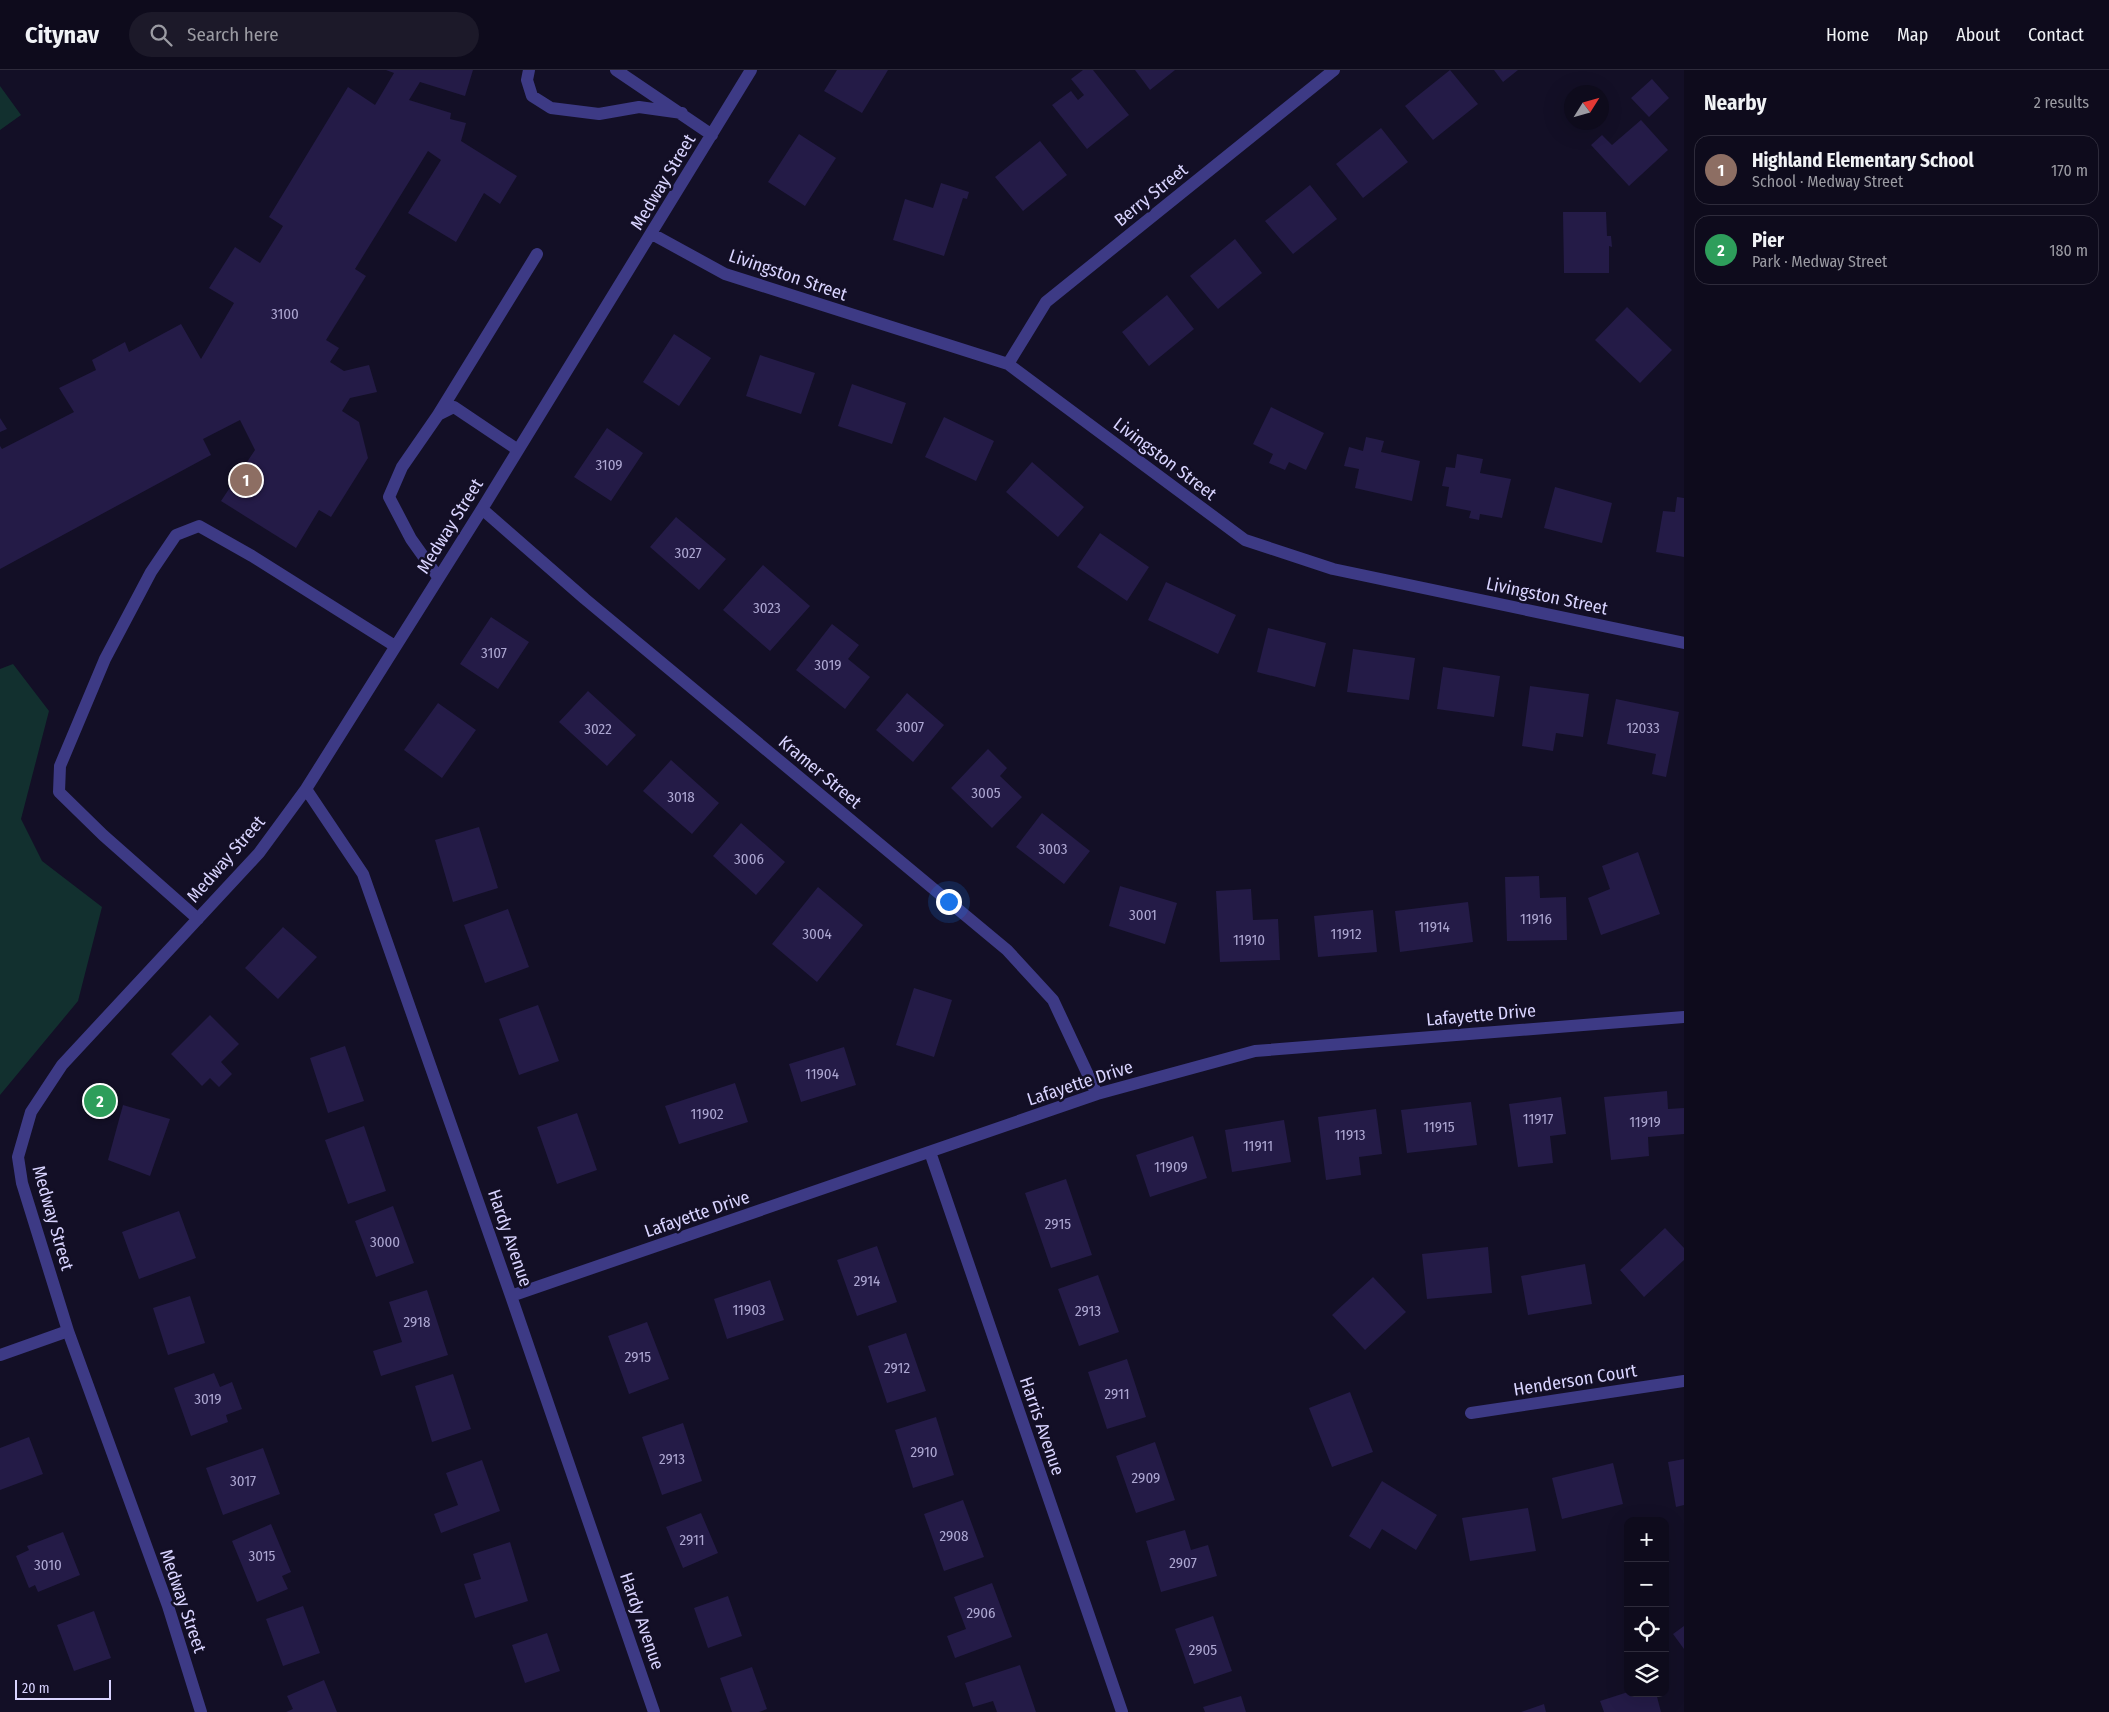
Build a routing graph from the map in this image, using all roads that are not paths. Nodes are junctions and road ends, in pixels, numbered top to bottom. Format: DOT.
graph roads {
  1 [pos="529,70"];
  2 [pos="616,70"];
  3 [pos="752,70"];
  4 [pos="1334,70"];
  5 [pos="682,113"];
  6 [pos="712,135"];
  7 [pos="652,234"];
  8 [pos="537,254"];
  9 [pos="1008,364"];
  10 [pos="438,415"];
  11 [pos="518,450"];
  12 [pos="482,509"];
  13 [pos="438,577"];
  14 [pos="1684,643"];
  15 [pos="395,646"];
  16 [pos="306,789"];
  17 [pos="198,919"];
  18 [pos="1684,1017"];
  19 [pos="1097,1094"];
  20 [pos="930,1152"];
  21 [pos="512,1296"];
  22 [pos="68,1331"];
  23 [pos="0,1355"];
  24 [pos="1684,1381"];
  25 [pos="1471,1413"];
  26 [pos="201,1712"];
  27 [pos="654,1712"];
  28 [pos="1122,1712"];
  1 -- 5 [label="street"];
  2 -- 5 [label="street"];
  3 -- 6 [label="street, Medway Street"];
  4 -- 9 [label="street, Berry Street"];
  5 -- 6 [label="street"];
  6 -- 7 [label="street, Medway Street"];
  7 -- 9 [label="street, Livingston Street"];
  7 -- 11 [label="street, Medway Street"];
  8 -- 10 [label="street"];
  9 -- 14 [label="street, Livingston Street"];
  10 -- 11 [label="street"];
  10 -- 13 [label="street"];
  11 -- 12 [label="street, Medway Street"];
  12 -- 13 [label="street, Medway Street"];
  12 -- 19 [label="street, Kramer Street"];
  13 -- 15 [label="street, Medway Street"];
  15 -- 16 [label="street, Medway Street"];
  15 -- 17 [label="street"];
  16 -- 17 [label="street, Medway Street"];
  16 -- 21 [label="street, Hardy Avenue"];
  17 -- 22 [label="street, Medway Street"];
  18 -- 19 [label="street, Lafayette Drive"];
  19 -- 20 [label="street, Lafayette Drive"];
  20 -- 21 [label="street, Lafayette Drive"];
  20 -- 28 [label="street, Harris Avenue"];
  21 -- 27 [label="street, Hardy Avenue"];
  22 -- 23 [label="street"];
  22 -- 26 [label="street, Medway Street"];
  24 -- 25 [label="street, Henderson Court"];
}
